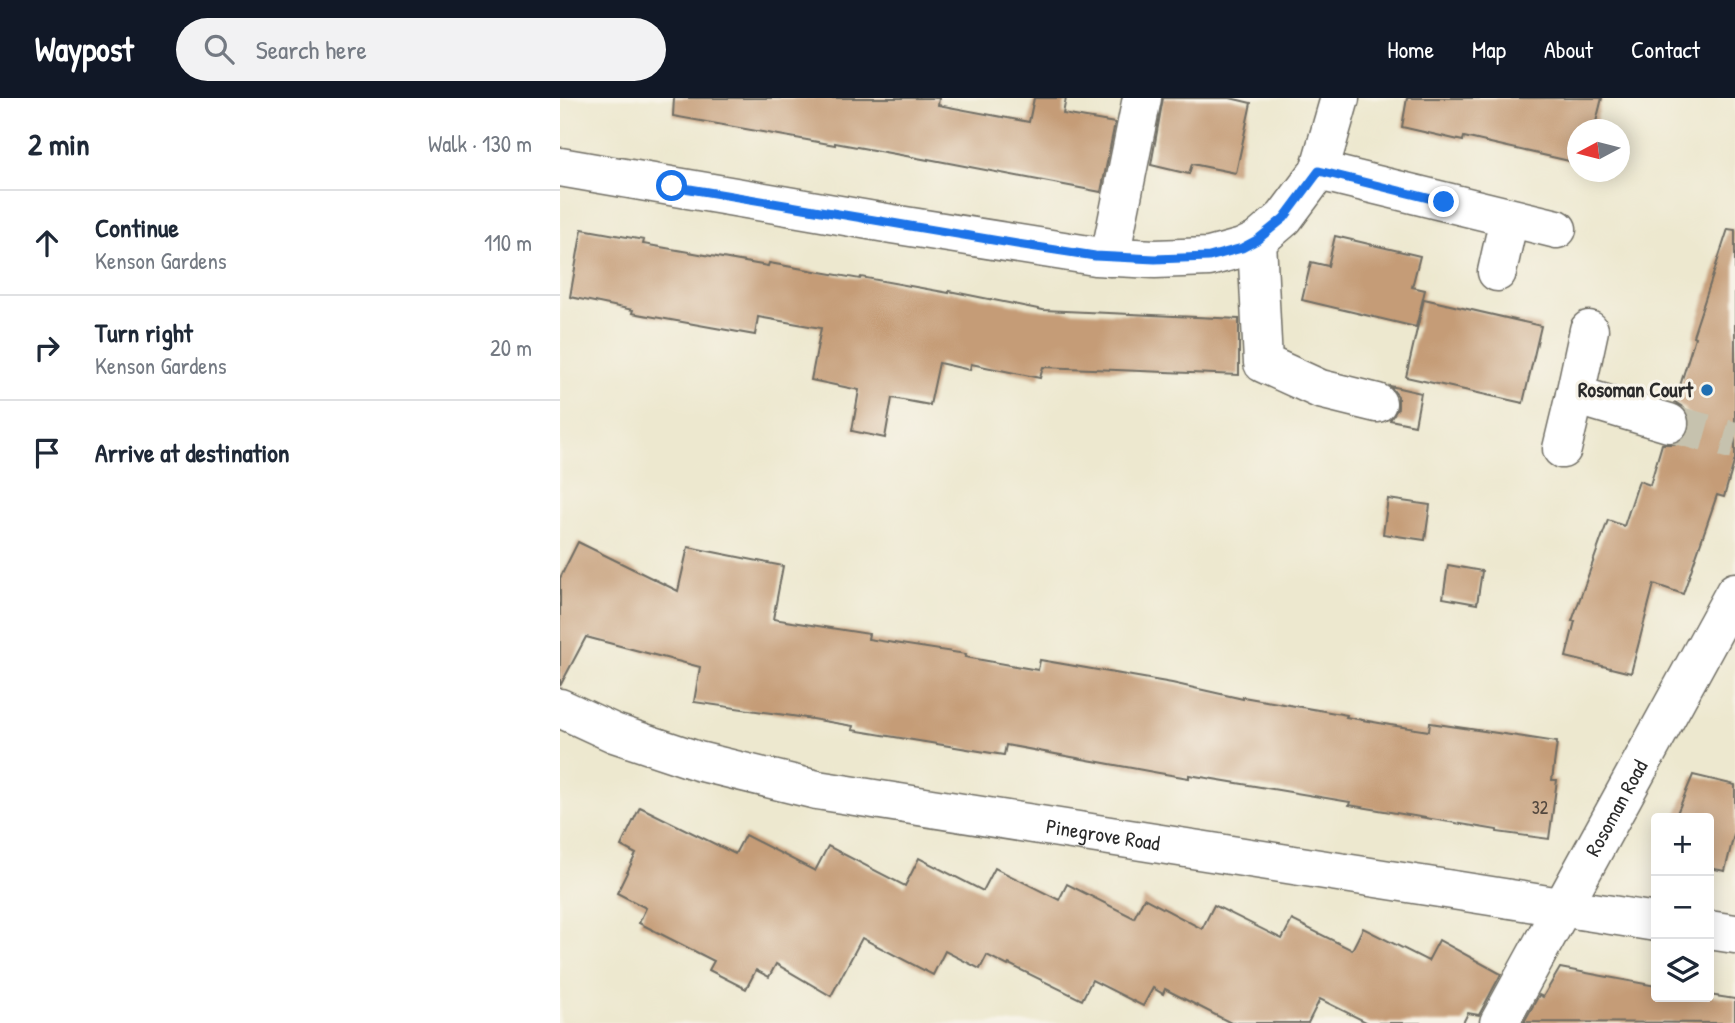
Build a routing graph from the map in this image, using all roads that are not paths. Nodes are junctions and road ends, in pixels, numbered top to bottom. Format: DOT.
graph roads {
  1 [pos="1142,98"];
  2 [pos="1340,98"];
  3 [pos="560,167"];
  4 [pos="1319,171"];
  5 [pos="1509,218"];
  6 [pos="1557,229"];
  7 [pos="1257,240"];
  8 [pos="1110,257"];
  9 [pos="1497,272"];
  10 [pos="1589,330"];
  11 [pos="1574,395"];
  12 [pos="1377,403"];
  13 [pos="1669,422"];
  14 [pos="1562,449"];
  15 [pos="1735,592"];
  16 [pos="560,708"];
  17 [pos="1563,907"];
  18 [pos="1651,921"];
  19 [pos="1714,931"];
  20 [pos="1735,934"];
  21 [pos="1499,1023"];
  1 -- 8 [label="street"];
  2 -- 4 [label="street"];
  3 -- 8 [label="street"];
  4 -- 5 [label="street"];
  4 -- 7 [label="street"];
  5 -- 6 [label="street"];
  5 -- 9 [label="street"];
  7 -- 8 [label="street"];
  7 -- 12 [label="street"];
  10 -- 11 [label="street"];
  11 -- 13 [label="street"];
  11 -- 14 [label="street"];
  15 -- 17 [label="street, Rosoman Road"];
  16 -- 17 [label="street, Pinegrove Road"];
  17 -- 18 [label="street, Pinegrove Road"];
  17 -- 21 [label="street, Rosoman Road"];
  19 -- 20 [label="street"];
}
